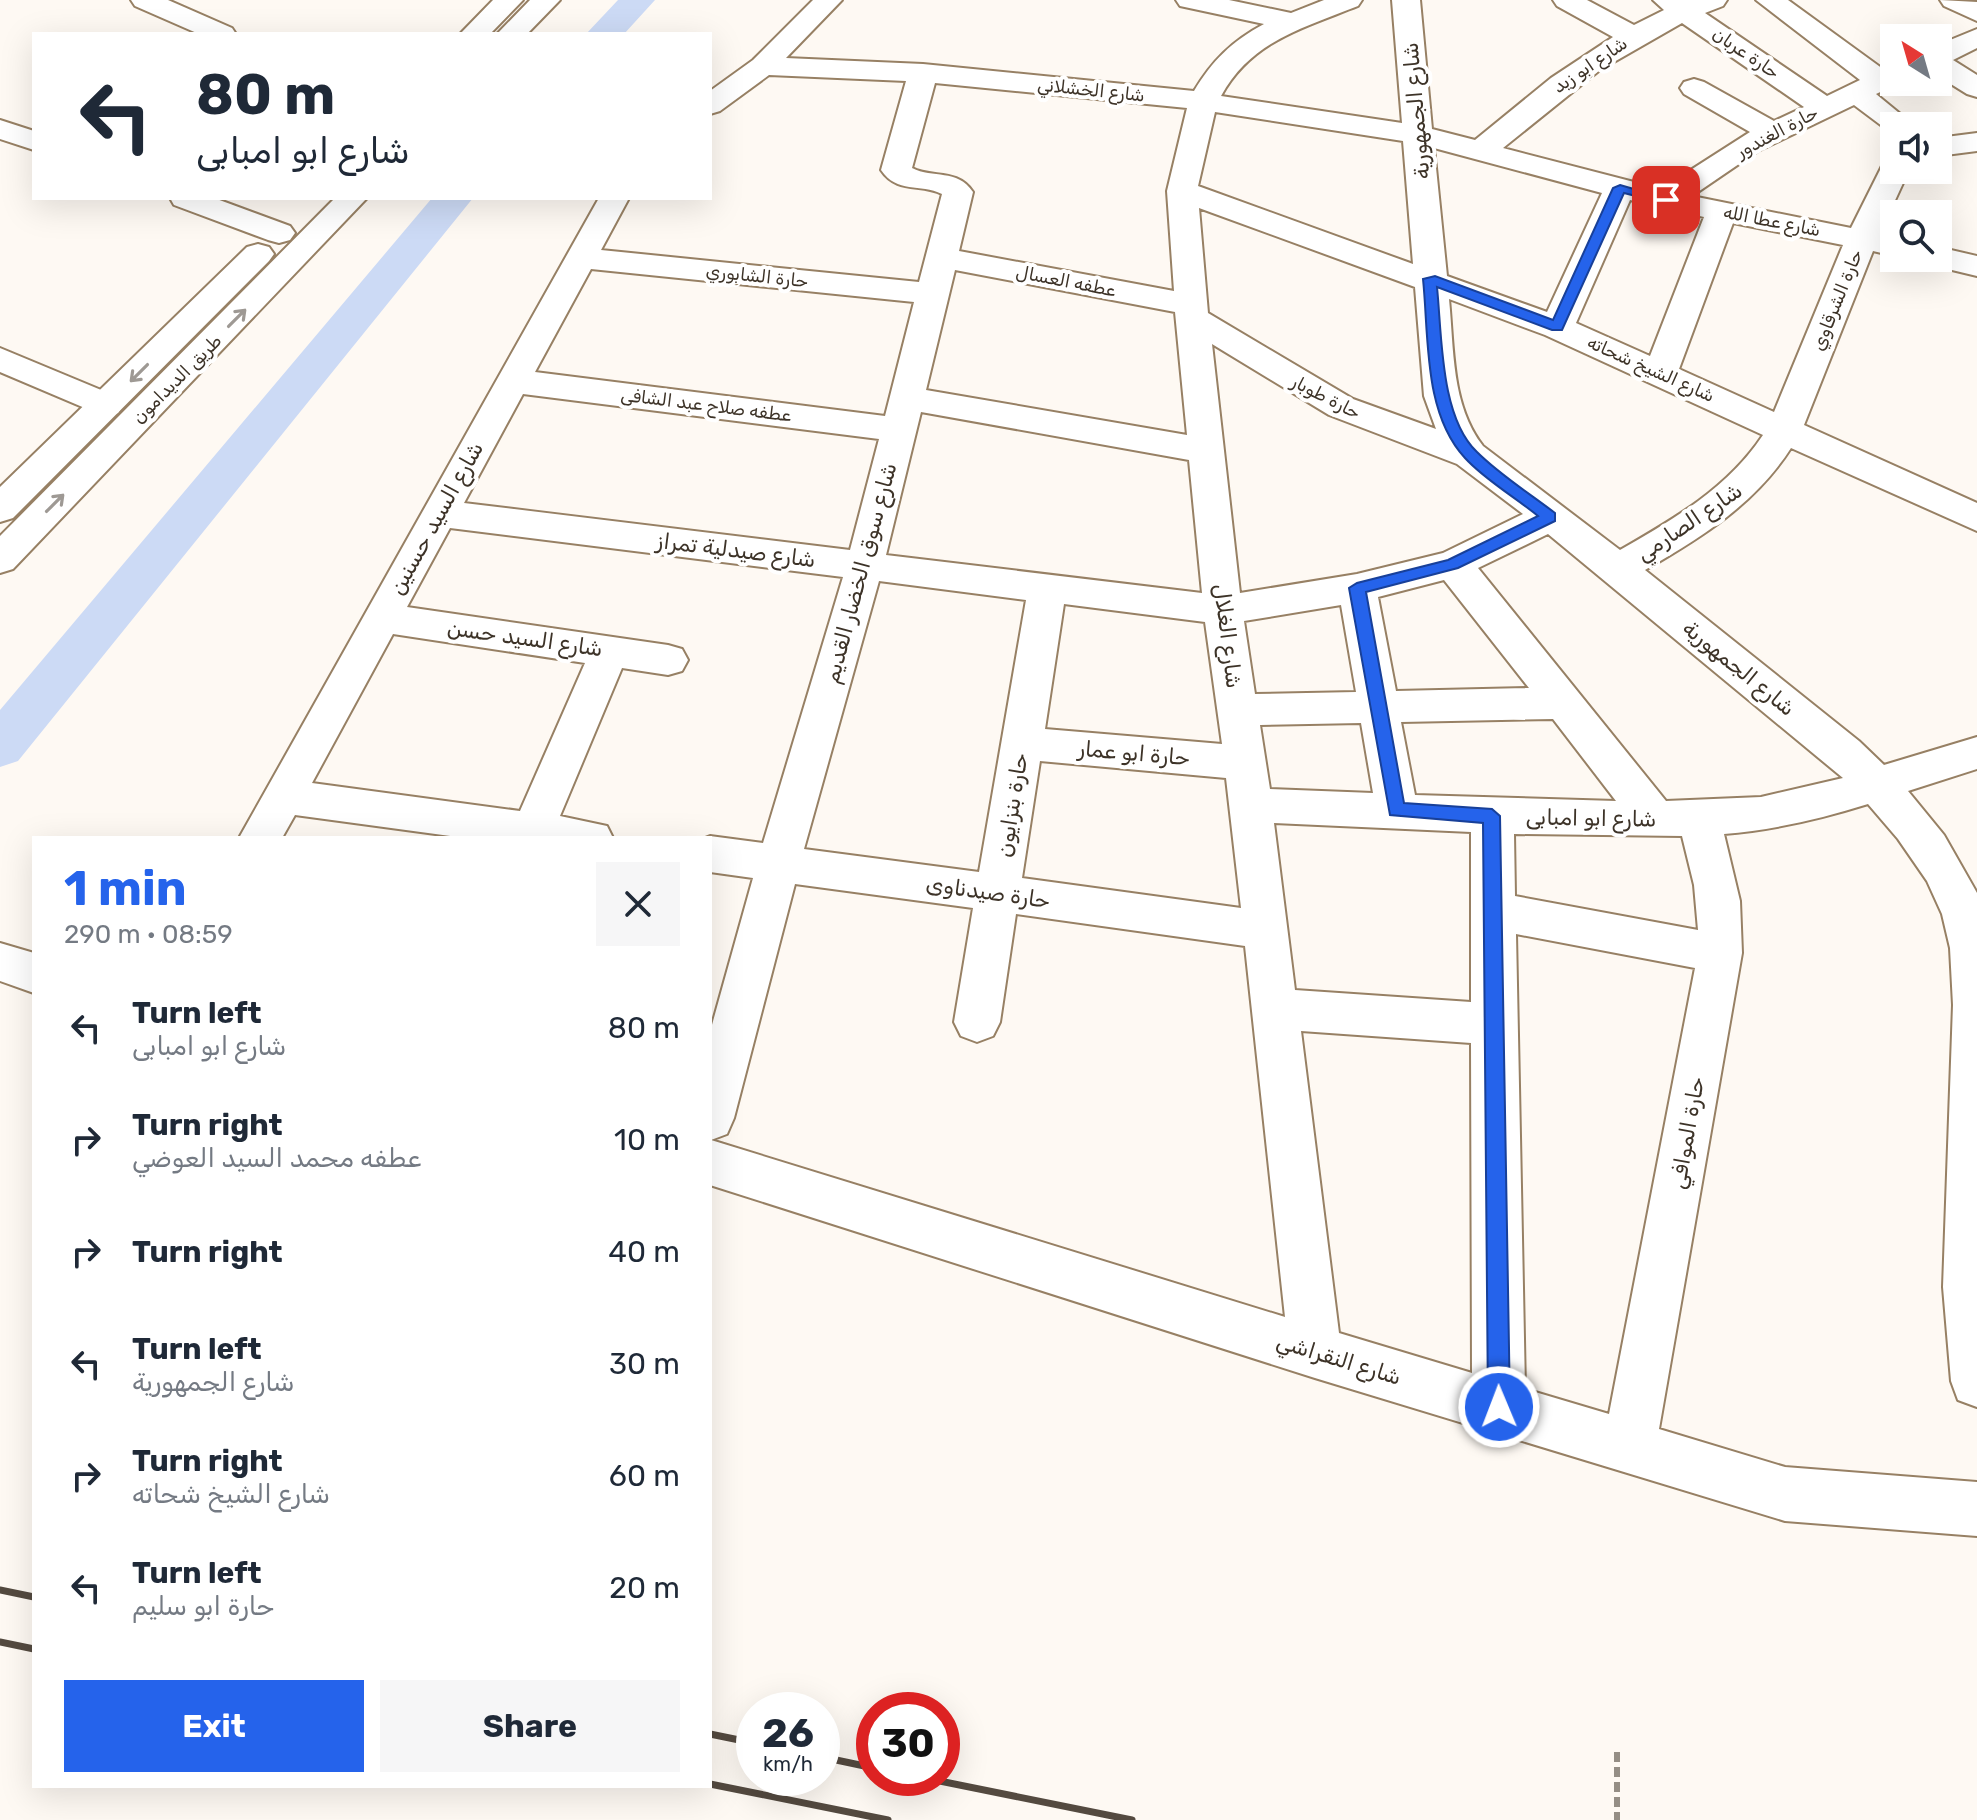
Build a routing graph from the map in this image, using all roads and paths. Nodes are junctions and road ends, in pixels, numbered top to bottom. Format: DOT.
graph roads {
  1 [pos="146,0"];
  2 [pos="509,0"];
  3 [pos="546,0"];
  4 [pos="828,0"];
  5 [pos="1190,0"];
  6 [pos="1348,0"];
  7 [pos="1406,0"];
  8 [pos="1567,0"];
  9 [pos="1713,0"];
  10 [pos="1770,0"];
  11 [pos="1954,0"];
  12 [pos="1675,5"];
  13 [pos="1977,13"];
  14 [pos="1293,22"];
  15 [pos="218,32"];
  16 [pos="476,32"];
  17 [pos="513,32"];
  18 [pos="1633,36"];
  19 [pos="1977,37"];
  20 [pos="1952,49"];
  21 [pos="763,66"];
  22 [pos="1952,72"];
  23 [pos="923,73"];
  24 [pos="1877,83"];
  25 [pos="1694,88"];
  26 [pos="1977,88"];
  27 [pos="1203,101"];
  28 [pos="712,104"];
  29 [pos="1824,107"];
  30 [pos="1893,112"];
  31 [pos="0,129"];
  32 [pos="1773,133"];
  33 [pos="1417,134"];
  34 [pos="32,140"];
  35 [pos="1977,142"];
  36 [pos="1952,145"];
  37 [pos="1481,151"];
  38 [pos="1887,184"];
  39 [pos="1620,188"];
  40 [pos="1182,191"];
  41 [pos="190,200"];
  42 [pos="310,200"];
  43 [pos="350,200"];
  44 [pos="613,200"];
  45 [pos="1666,200"];
  46 [pos="1722,211"];
  47 [pos="279,233"];
  48 [pos="1862,238"];
  49 [pos="1880,242"];
  50 [pos="941,257"];
  51 [pos="580,258"];
  52 [pos="1952,260"];
  53 [pos="1977,266"];
  54 [pos="1430,279"];
  55 [pos="933,294"];
  56 [pos="1192,312"];
  57 [pos="1557,327"];
  58 [pos="0,359"];
  59 [pos="1661,372"];
  60 [pos="513,381"];
  61 [pos="106,405"];
  62 [pos="903,414"];
  63 [pos="1784,431"];
  64 [pos="1206,451"];
  65 [pos="1470,455"];
  66 [pos="0,509"];
  67 [pos="438,513"];
  68 [pos="1550,517"];
  69 [pos="1977,518"];
  70 [pos="0,559"];
  71 [pos="1453,564"];
  72 [pos="865,565"];
  73 [pos="1618,568"];
  74 [pos="1047,588"];
  75 [pos="1357,588"];
  76 [pos="1223,610"];
  77 [pos="381,618"];
  78 [pos="610,651"];
  79 [pos="668,660"];
  80 [pos="1563,703"];
  81 [pos="1378,708"];
  82 [pos="1238,710"];
  83 [pos="1022,743"];
  84 [pos="1977,753"];
  85 [pos="1246,763"];
  86 [pos="1879,786"];
  87 [pos="283,796"];
  88 [pos="1251,805"];
  89 [pos="1397,810"];
  90 [pos="1492,816"];
  91 [pos="1676,819"];
  92 [pos="531,834"];
  93 [pos="261,836"];
  94 [pos="562,836"];
  95 [pos="712,854"];
  96 [pos="778,864"];
  97 [pos="997,894"];
  98 [pos="1493,911"];
  99 [pos="1266,930"];
  100 [pos="1720,953"];
  101 [pos="0,962"];
  102 [pos="32,972"];
  103 [pos="1275,1009"];
  104 [pos="977,1022"];
  105 [pos="1494,1024"];
  106 [pos="712,1111"];
  107 [pos="712,1163"];
  108 [pos="1315,1352"];
  109 [pos="1977,1381"];
  110 [pos="1499,1407"];
  111 [pos="1629,1449"];
  112 [pos="1977,1509"];
  113 [pos="1617,1752"];
  114 [pos="1617,1820"];
  1 -- 15 [label="street"];
  2 -- 16 [label="street"];
  3 -- 17 [label="street"];
  4 -- 21 [label="street"];
  5 -- 14 [label="street"];
  6 -- 14 [label="street, شارع الغلال"];
  7 -- 33 [label="street, شارع الجمهورية"];
  8 -- 18 [label="street"];
  9 -- 12 [label="street, شارع ابو زيد"];
  10 -- 24 [label="street"];
  11 -- 13 [label="street"];
  12 -- 18 [label="street, شارع ابو زيد"];
  12 -- 29 [label="street, حارة عربان"];
  14 -- 27 [label="street, شارع الغلال"];
  18 -- 37 [label="street, شارع ابو زيد"];
  19 -- 20 [label="street"];
  21 -- 23 [label="street, شارع الخشلاني"];
  21 -- 28 [label="street"];
  22 -- 26 [label="street"];
  23 -- 27 [label="street, شارع الخشلاني"];
  23 -- 50 [label="street, شارع سوق الخضار القديم"];
  24 -- 29 [label="street, حارة الغندور"];
  24 -- 30 [label="street"];
  25 -- 32 [label="street"];
  27 -- 33 [label="street, شارع الخشلاني"];
  27 -- 40 [label="street, شارع الغلال"];
  29 -- 32 [label="street, حارة الغندور"];
  31 -- 34 [label="street"];
  32 -- 45 [label="street, حارة الغندور"];
  33 -- 37 [label="street, شارع عطا الله"];
  33 -- 54 [label="street, شارع الجمهورية"];
  35 -- 36 [label="street"];
  37 -- 39 [label="street, شارع عطا الله"];
  38 -- 48 [label="street, حارة الشرقاوي"];
  39 -- 45 [label="street, شارع عطا الله"];
  39 -- 57 [label="street"];
  40 -- 54 [label="street, شارع الشيخ شحاته"];
  40 -- 56 [label="street, شارع الغلال"];
  41 -- 47 [label="street"];
  42 -- 47 [label="street, طريق الديدامون"];
  70 -- 43 [label="street, طريق الديدامون, one-way"];
  44 -- 51 [label="street, شارع السيد حسنين"];
  45 -- 46 [label="street, شارع عطا الله"];
  46 -- 48 [label="street, شارع عطا الله"];
  46 -- 59 [label="street"];
  47 -- 61 [label="street, طريق الديدامون, one-way"];
  48 -- 49 [label="street, شارع عطا الله"];
  48 -- 63 [label="street, حارة الشرقاوي"];
  50 -- 55 [label="street, شارع سوق الخضار القديم"];
  50 -- 56 [label="street, عطفه العسال"];
  51 -- 55 [label="street, حارة الشابوري"];
  51 -- 60 [label="street, شارع السيد حسنين"];
  52 -- 53 [label="street"];
  54 -- 57 [label="street, شارع الشيخ شحاته"];
  54 -- 65 [label="street, شارع الجمهورية"];
  55 -- 62 [label="street, شارع سوق الخضار القديم"];
  56 -- 64 [label="street, شارع الغلال"];
  56 -- 65 [label="street, حارة طوبار"];
  57 -- 59 [label="street, شارع الشيخ شحاته"];
  58 -- 61 [label="street"];
  59 -- 63 [label="street, شارع الشيخ شحاته"];
  60 -- 62 [label="street, عطفه صلاح عبد الشافى"];
  60 -- 67 [label="street, شارع السيد حسنين"];
  61 -- 66 [label="street, طريق الديدامون"];
  62 -- 64 [label="street, عطفه صلاح عبد الشافى"];
  62 -- 72 [label="street, شارع سوق الخضار القديم"];
  63 -- 69 [label="street, شارع الشيخ شحاته"];
  63 -- 73 [label="street, شارع الصارمي"];
  64 -- 76 [label="street, شارع الغلال"];
  65 -- 68 [label="street, شارع الجمهورية"];
  67 -- 72 [label="street, شارع صيدلية تمراز"];
  67 -- 77 [label="street, شارع السيد حسنين"];
  68 -- 71 [label="street, شارع صيدلية تمراز"];
  68 -- 73 [label="street, شارع الجمهورية"];
  71 -- 75 [label="street, شارع صيدلية تمراز"];
  71 -- 80 [label="street"];
  72 -- 74 [label="street, شارع صيدلية تمراز"];
  72 -- 96 [label="street, شارع سوق الخضار القديم"];
  73 -- 86 [label="street, شارع الجمهورية"];
  74 -- 76 [label="street, شارع صيدلية تمراز"];
  74 -- 83 [label="street, حارة بنزايون"];
  75 -- 76 [label="street, شارع صيدلية تمراز"];
  75 -- 81 [label="street"];
  76 -- 82 [label="street, شارع الغلال"];
  77 -- 78 [label="street, شارع السيد حسن"];
  77 -- 87 [label="street, شارع السيد حسنين"];
  78 -- 79 [label="street, شارع السيد حسن"];
  78 -- 92 [label="street"];
  80 -- 81 [label="street"];
  80 -- 91 [label="street"];
  81 -- 82 [label="street"];
  81 -- 89 [label="street"];
  82 -- 85 [label="street, شارع الغلال"];
  83 -- 85 [label="street, حارة ابو عمار"];
  83 -- 97 [label="street, حارة بنزايون"];
  84 -- 86 [label="street, شارع ابو امبابى"];
  85 -- 88 [label="street, شارع الغلال"];
  86 -- 91 [label="street, شارع ابو امبابى"];
  86 -- 109 [label="street, شارع الجمهورية"];
  87 -- 92 [label="street"];
  87 -- 93 [label="street, شارع السيد حسنين"];
  88 -- 89 [label="street, شارع ابو امبابى"];
  88 -- 99 [label="street, شارع الغلال"];
  89 -- 90 [label="street, شارع ابو امبابى"];
  90 -- 91 [label="street, شارع ابو امبابى"];
  90 -- 98 [label="street"];
  91 -- 100 [label="street, حارة الموافي"];
  92 -- 94 [label="street"];
  95 -- 96 [label="street, حارة صيدناوى"];
  96 -- 97 [label="street, حارة صيدناوى"];
  96 -- 106 [label="street, شارع سوق الخضار القديم"];
  97 -- 99 [label="street, حارة صيدناوى"];
  97 -- 104 [label="street, حارة بنزايون"];
  98 -- 100 [label="street"];
  98 -- 105 [label="street"];
  99 -- 103 [label="street, شارع الغلال"];
  100 -- 111 [label="street, حارة الموافي"];
  101 -- 102 [label="street"];
  103 -- 105 [label="street"];
  103 -- 108 [label="street, شارع الغلال"];
  105 -- 110 [label="street"];
  107 -- 108 [label="street, شارع النقراشي"];
  108 -- 110 [label="street, شارع النقراشي"];
  110 -- 111 [label="street, شارع النقراشي"];
  111 -- 112 [label="street, شارع النقراشي"];
  113 -- 114 [label="path"];
}
